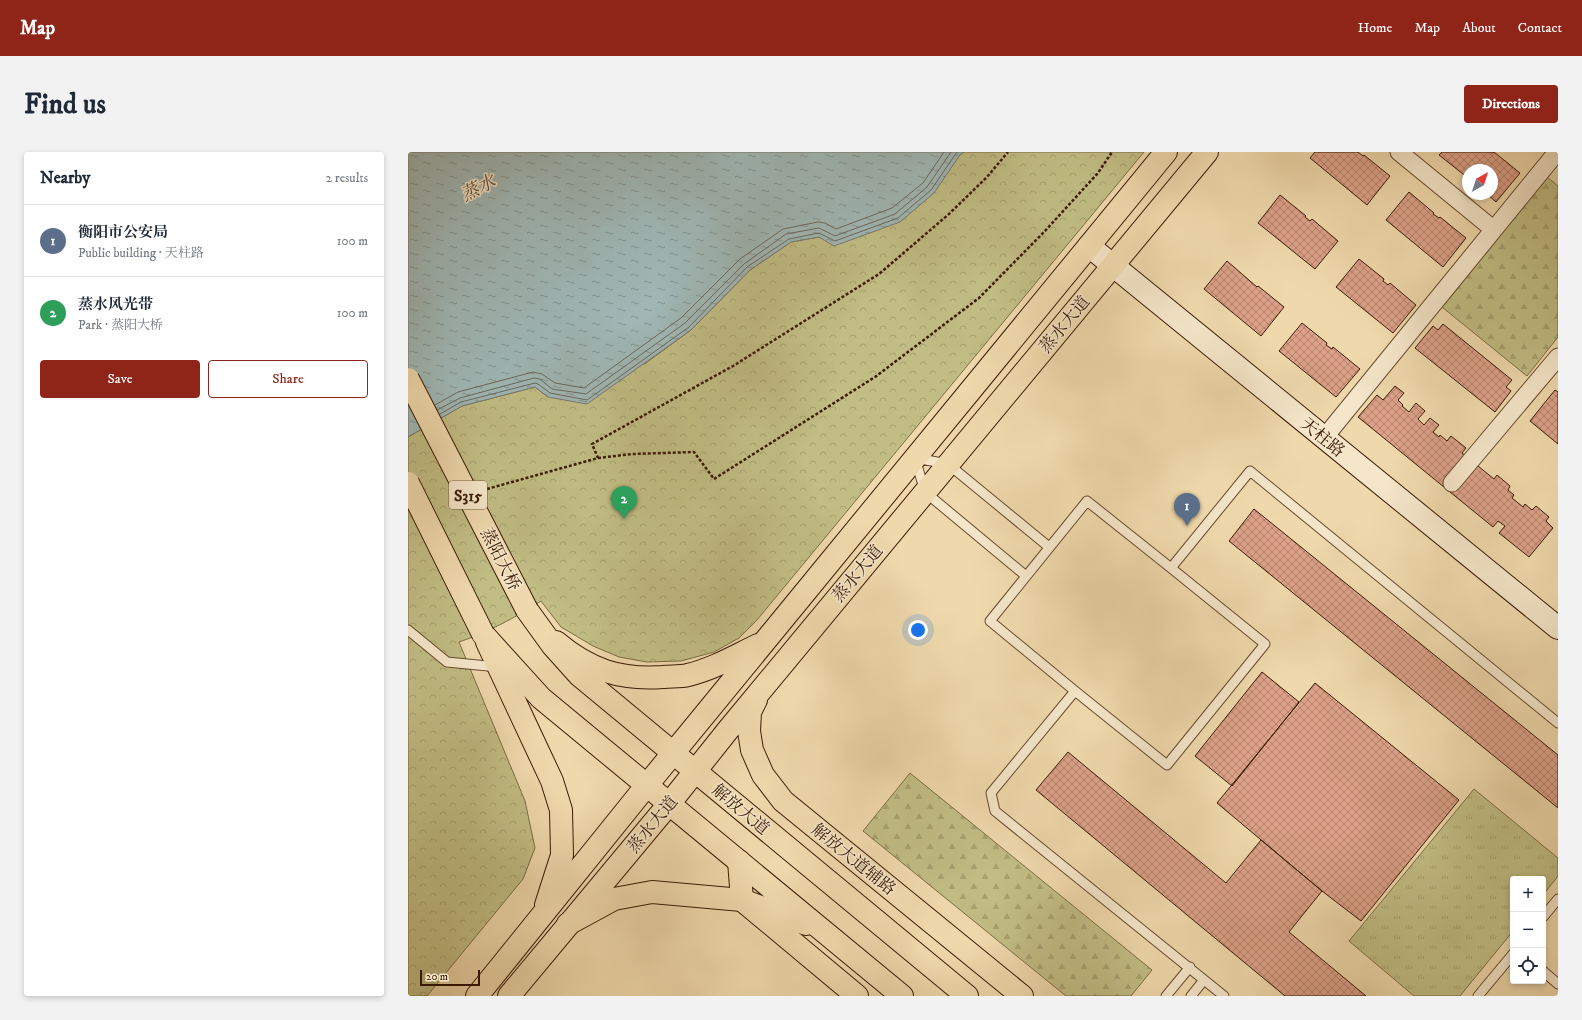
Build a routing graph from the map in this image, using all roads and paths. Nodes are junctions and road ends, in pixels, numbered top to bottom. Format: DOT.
graph roads {
  1 [pos="1008,152"];
  2 [pos="1112,152"];
  3 [pos="1166,152"];
  4 [pos="1207,152"];
  5 [pos="1399,152"];
  6 [pos="1552,157"];
  7 [pos="1493,229"];
  8 [pos="1089,246"];
  9 [pos="1113,266"];
  10 [pos="1558,357"];
  11 [pos="408,379"];
  12 [pos="1324,438"];
  13 [pos="598,458"];
  14 [pos="915,458"];
  15 [pos="948,464"];
  16 [pos="408,483"];
  17 [pos="1452,483"];
  18 [pos="480,491"];
  19 [pos="925,492"];
  20 [pos="1049,547"];
  21 [pos="1171,568"];
  22 [pos="1026,576"];
  23 [pos="527,610"];
  24 [pos="1558,628"];
  25 [pos="408,630"];
  26 [pos="483,634"];
  27 [pos="764,642"];
  28 [pos="499,667"];
  29 [pos="761,689"];
  30 [pos="1075,691"];
  31 [pos="1558,723"];
  32 [pos="673,753"];
  33 [pos="695,771"];
  34 [pos="647,785"];
  35 [pos="669,804"];
  36 [pos="739,861"];
  37 [pos="1558,899"];
  38 [pos="742,900"];
  39 [pos="1546,913"];
  40 [pos="542,916"];
  41 [pos="568,924"];
  42 [pos="823,931"];
  43 [pos="1510,958"];
  44 [pos="1190,968"];
  45 [pos="1546,974"];
  46 [pos="1204,980"];
  47 [pos="1558,984"];
  48 [pos="477,996"];
  49 [pos="509,996"];
  50 [pos="857,996"];
  51 [pos="902,996"];
  52 [pos="967,996"];
  53 [pos="1022,996"];
  54 [pos="1166,996"];
  55 [pos="1191,996"];
  56 [pos="1224,996"];
  57 [pos="1478,996"];
  1 -- 13 [label="path"];
  2 -- 13 [label="path"];
  3 -- 8 [label="main road, 蒸水大道"];
  4 -- 9 [label="main road, 蒸水大道"];
  5 -- 7 [label="street"];
  6 -- 7 [label="street"];
  7 -- 12 [label="street"];
  8 -- 9 [label="street, 天柱路"];
  8 -- 14 [label="main road, 蒸水大道"];
  9 -- 12 [label="street, 天柱路"];
  9 -- 15 [label="main road, 蒸水大道"];
  10 -- 17 [label="street"];
  11 -- 23 [label="main road, 蒸阳大桥 / S315, bridge"];
  12 -- 24 [label="street, 天柱路"];
  13 -- 18 [label="path"];
  14 -- 15 [label="lane"];
  14 -- 19 [label="lane"];
  14 -- 27 [label="main road, 蒸水大道"];
  15 -- 19 [label="main road, 蒸水大道"];
  15 -- 20 [label="lane"];
  16 -- 26 [label="main road, S315, bridge"];
  19 -- 22 [label="lane"];
  19 -- 29 [label="main road, 蒸水大道"];
  20 -- 21 [label="lane"];
  20 -- 22 [label="lane"];
  21 -- 30 [label="lane"];
  21 -- 31 [label="lane"];
  22 -- 30 [label="lane"];
  23 -- 27 [label="main road"];
  23 -- 32 [label="main road, 解放大道"];
  25 -- 28 [label="lane"];
  26 -- 28 [label="main road"];
  26 -- 34 [label="main road"];
  27 -- 32 [label="main road, 蒸水大道"];
  28 -- 40 [label="main road"];
  29 -- 33 [label="main road, 蒸水大道"];
  29 -- 53 [label="main road, 解放大道辅路"];
  30 -- 44 [label="lane"];
  32 -- 33 [label="main road, 解放大道"];
  32 -- 34 [label="main road, 蒸水大道"];
  33 -- 35 [label="main road, 蒸水大道"];
  33 -- 52 [label="main road, 解放大道"];
  34 -- 35 [label="main road"];
  34 -- 40 [label="main road, 蒸水大道"];
  35 -- 36 [label="main road"];
  35 -- 41 [label="main road, 蒸水大道"];
  36 -- 38 [label="main road"];
  36 -- 42 [label="main road"];
  37 -- 39 [label="lane"];
  38 -- 41 [label="main road"];
  38 -- 42 [label="main road"];
  38 -- 50 [label="main road"];
  40 -- 48 [label="main road, 蒸水大道"];
  41 -- 49 [label="main road, 蒸水大道"];
  42 -- 51 [label="main road"];
  43 -- 57 [label="lane"];
  44 -- 46 [label="lane"];
  44 -- 54 [label="lane"];
  45 -- 47 [label="lane"];
  46 -- 55 [label="lane"];
  46 -- 56 [label="lane"];
}
